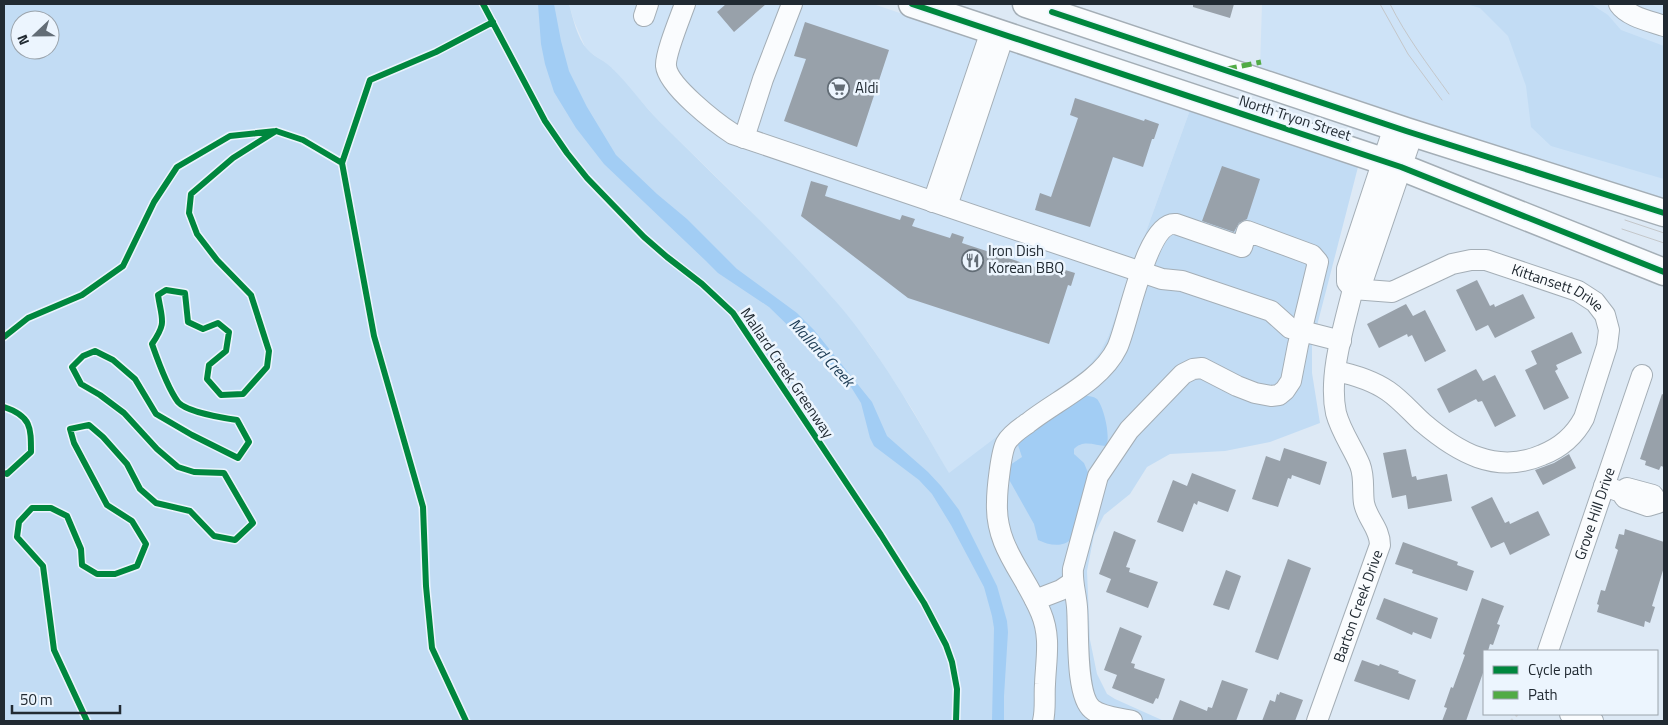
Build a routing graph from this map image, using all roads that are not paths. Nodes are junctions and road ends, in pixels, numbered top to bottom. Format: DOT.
graph roads {
  1 [pos="685,4"];
  2 [pos="792,4"];
  3 [pos="912,4"];
  4 [pos="1026,4"];
  5 [pos="1619,4"];
  6 [pos="1664,26"];
  7 [pos="998,33"];
  8 [pos="1403,130"];
  9 [pos="744,138"];
  10 [pos="1392,164"];
  11 [pos="940,204"];
  12 [pos="1664,213"];
  13 [pos="1141,272"];
  14 [pos="1664,272"];
  15 [pos="1353,289"];
  16 [pos="1301,332"];
  17 [pos="1341,341"];
  18 [pos="1336,371"];
  19 [pos="1642,375"];
  20 [pos="1613,489"];
  21 [pos="1661,504"];
  22 [pos="1073,582"];
  23 [pos="1035,600"];
  24 [pos="1548,650"];
  25 [pos="1573,715"];
  26 [pos="1043,721"];
  27 [pos="1132,721"];
  28 [pos="1317,721"];
  29 [pos="1593,721"];
  1 -- 9 [label="street"];
  2 -- 9 [label="street"];
  3 -- 7 [label="main road, North Tryon Street"];
  4 -- 8 [label="main road, North Tryon Street"];
  5 -- 6 [label="street"];
  7 -- 10 [label="main road, North Tryon Street"];
  7 -- 11 [label="street"];
  8 -- 10 [label="street, Barton Creek Drive"];
  8 -- 12 [label="main road, North Tryon Street"];
  9 -- 11 [label="street"];
  10 -- 14 [label="main road, North Tryon Street"];
  10 -- 15 [label="street, Barton Creek Drive"];
  11 -- 13 [label="street"];
  13 -- 16 [label="street"];
  13 -- 16 [label="street"];
  13 -- 23 [label="street"];
  15 -- 17 [label="street, Barton Creek Drive"];
  15 -- 18 [label="street, Kittansett Drive"];
  16 -- 17 [label="street"];
  16 -- 22 [label="street"];
  17 -- 18 [label="street, Barton Creek Drive"];
  18 -- 28 [label="street, Barton Creek Drive"];
  19 -- 20 [label="street, Grove Hill Drive"];
  20 -- 21 [label="street"];
  20 -- 24 [label="street, Grove Hill Drive"];
  22 -- 23 [label="street"];
  22 -- 27 [label="street"];
  23 -- 26 [label="street"];
  25 -- 29 [label="street"];
}
